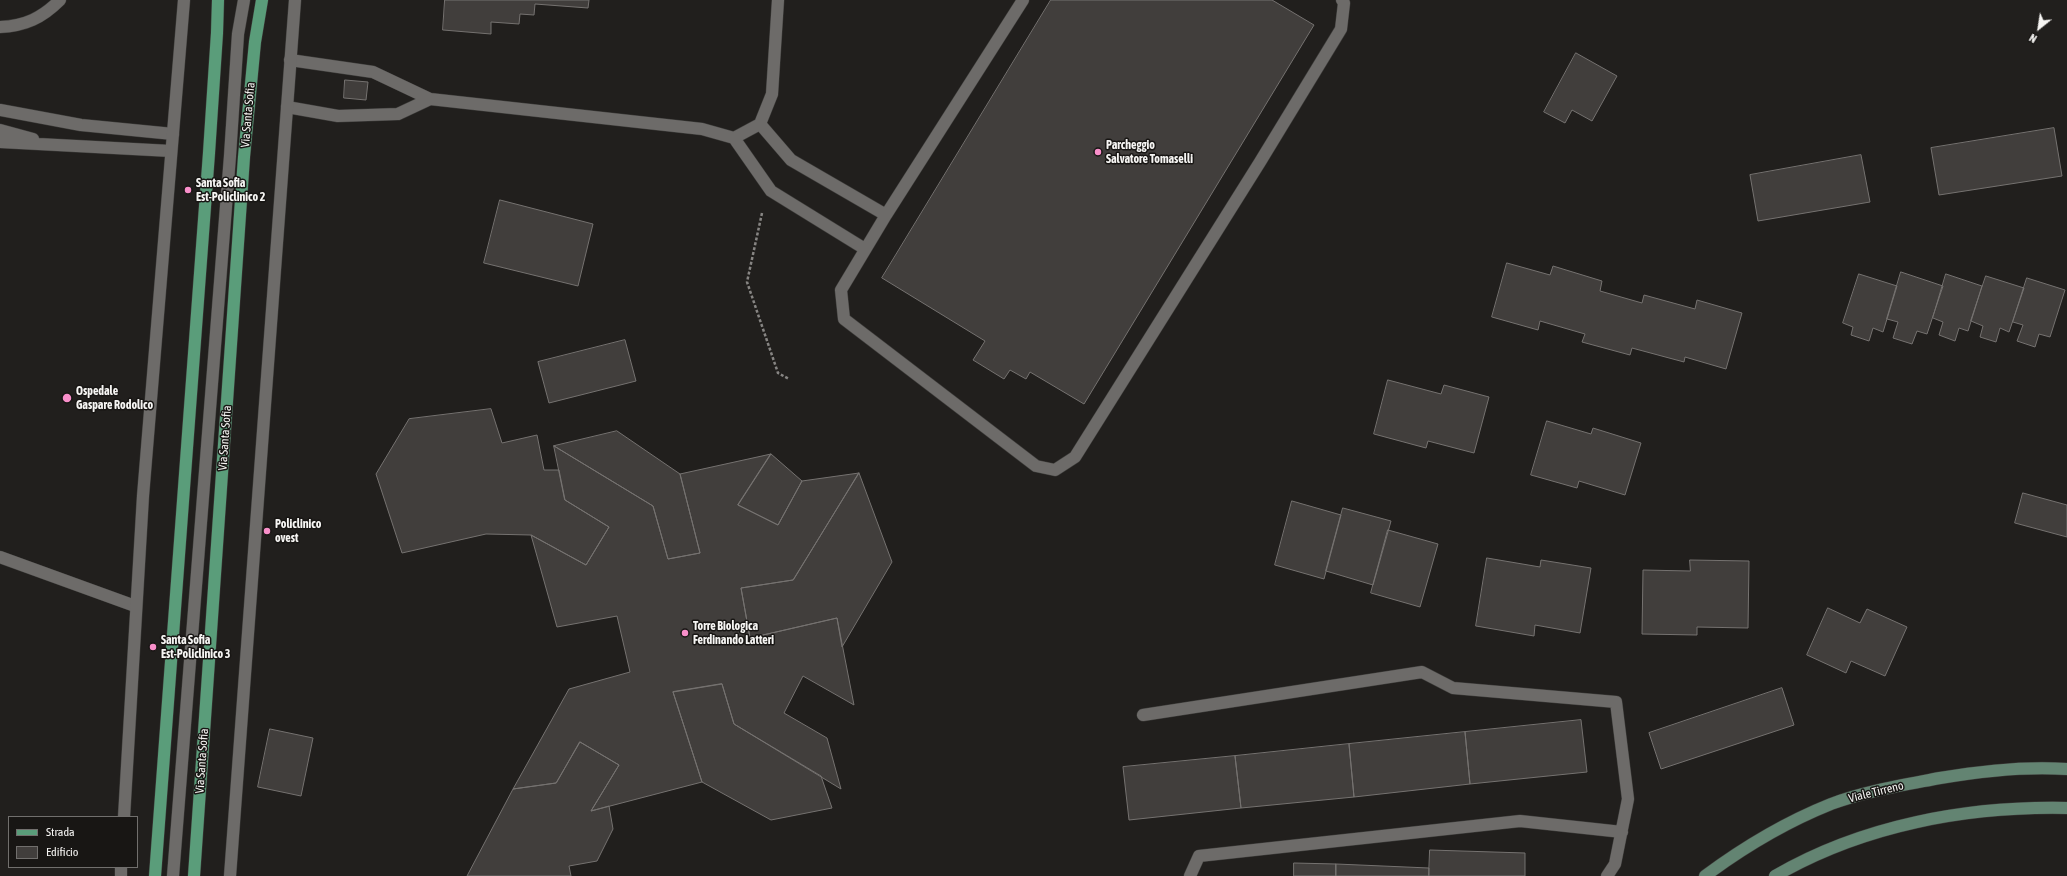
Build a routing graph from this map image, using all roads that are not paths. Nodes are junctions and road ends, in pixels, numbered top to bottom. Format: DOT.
graph roads {
  1 [pos="60,0"];
  2 [pos="184,0"];
  3 [pos="218,0"];
  4 [pos="244,0"];
  5 [pos="262,0"];
  6 [pos="295,0"];
  7 [pos="778,0"];
  8 [pos="1023,0"];
  9 [pos="1342,0"];
  10 [pos="0,27"];
  11 [pos="290,60"];
  12 [pos="430,99"];
  13 [pos="287,107"];
  14 [pos="0,110"];
  15 [pos="760,124"];
  16 [pos="0,130"];
  17 [pos="173,134"];
  18 [pos="734,138"];
  19 [pos="0,142"];
  20 [pos="53,145"];
  21 [pos="171,151"];
  22 [pos="886,215"];
  23 [pos="865,249"];
  24 [pos="0,557"];
  25 [pos="135,606"];
  26 [pos="1143,715"];
  27 [pos="2067,769"];
  28 [pos="2067,808"];
  29 [pos="124,816"];
  30 [pos="1622,832"];
  31 [pos="154,876"];
  32 [pos="173,876"];
  33 [pos="194,876"];
  34 [pos="230,876"];
  35 [pos="1190,876"];
  36 [pos="1607,876"];
  37 [pos="1705,876"];
  38 [pos="1776,876"];
  1 -- 10 [label="street"];
  2 -- 17 [label="street"];
  3 -- 31 [label="main road"];
  4 -- 32 [label="street"];
  5 -- 33 [label="main road, Via Santa Sofia"];
  6 -- 11 [label="street"];
  7 -- 15 [label="street"];
  8 -- 22 [label="street"];
  9 -- 23 [label="street"];
  11 -- 12 [label="street"];
  11 -- 13 [label="street"];
  12 -- 13 [label="street"];
  12 -- 18 [label="street"];
  13 -- 34 [label="street"];
  14 -- 17 [label="street"];
  15 -- 18 [label="street"];
  15 -- 22 [label="street"];
  16 -- 20 [label="street"];
  17 -- 21 [label="street"];
  18 -- 23 [label="street"];
  19 -- 20 [label="street"];
  20 -- 21 [label="street"];
  21 -- 25 [label="street"];
  22 -- 23 [label="street"];
  24 -- 25 [label="street"];
  25 -- 29 [label="street"];
  26 -- 30 [label="street"];
  27 -- 37 [label="street, Viale Tirreno"];
  28 -- 38 [label="street"];
  30 -- 35 [label="street"];
  30 -- 36 [label="street"];
}
